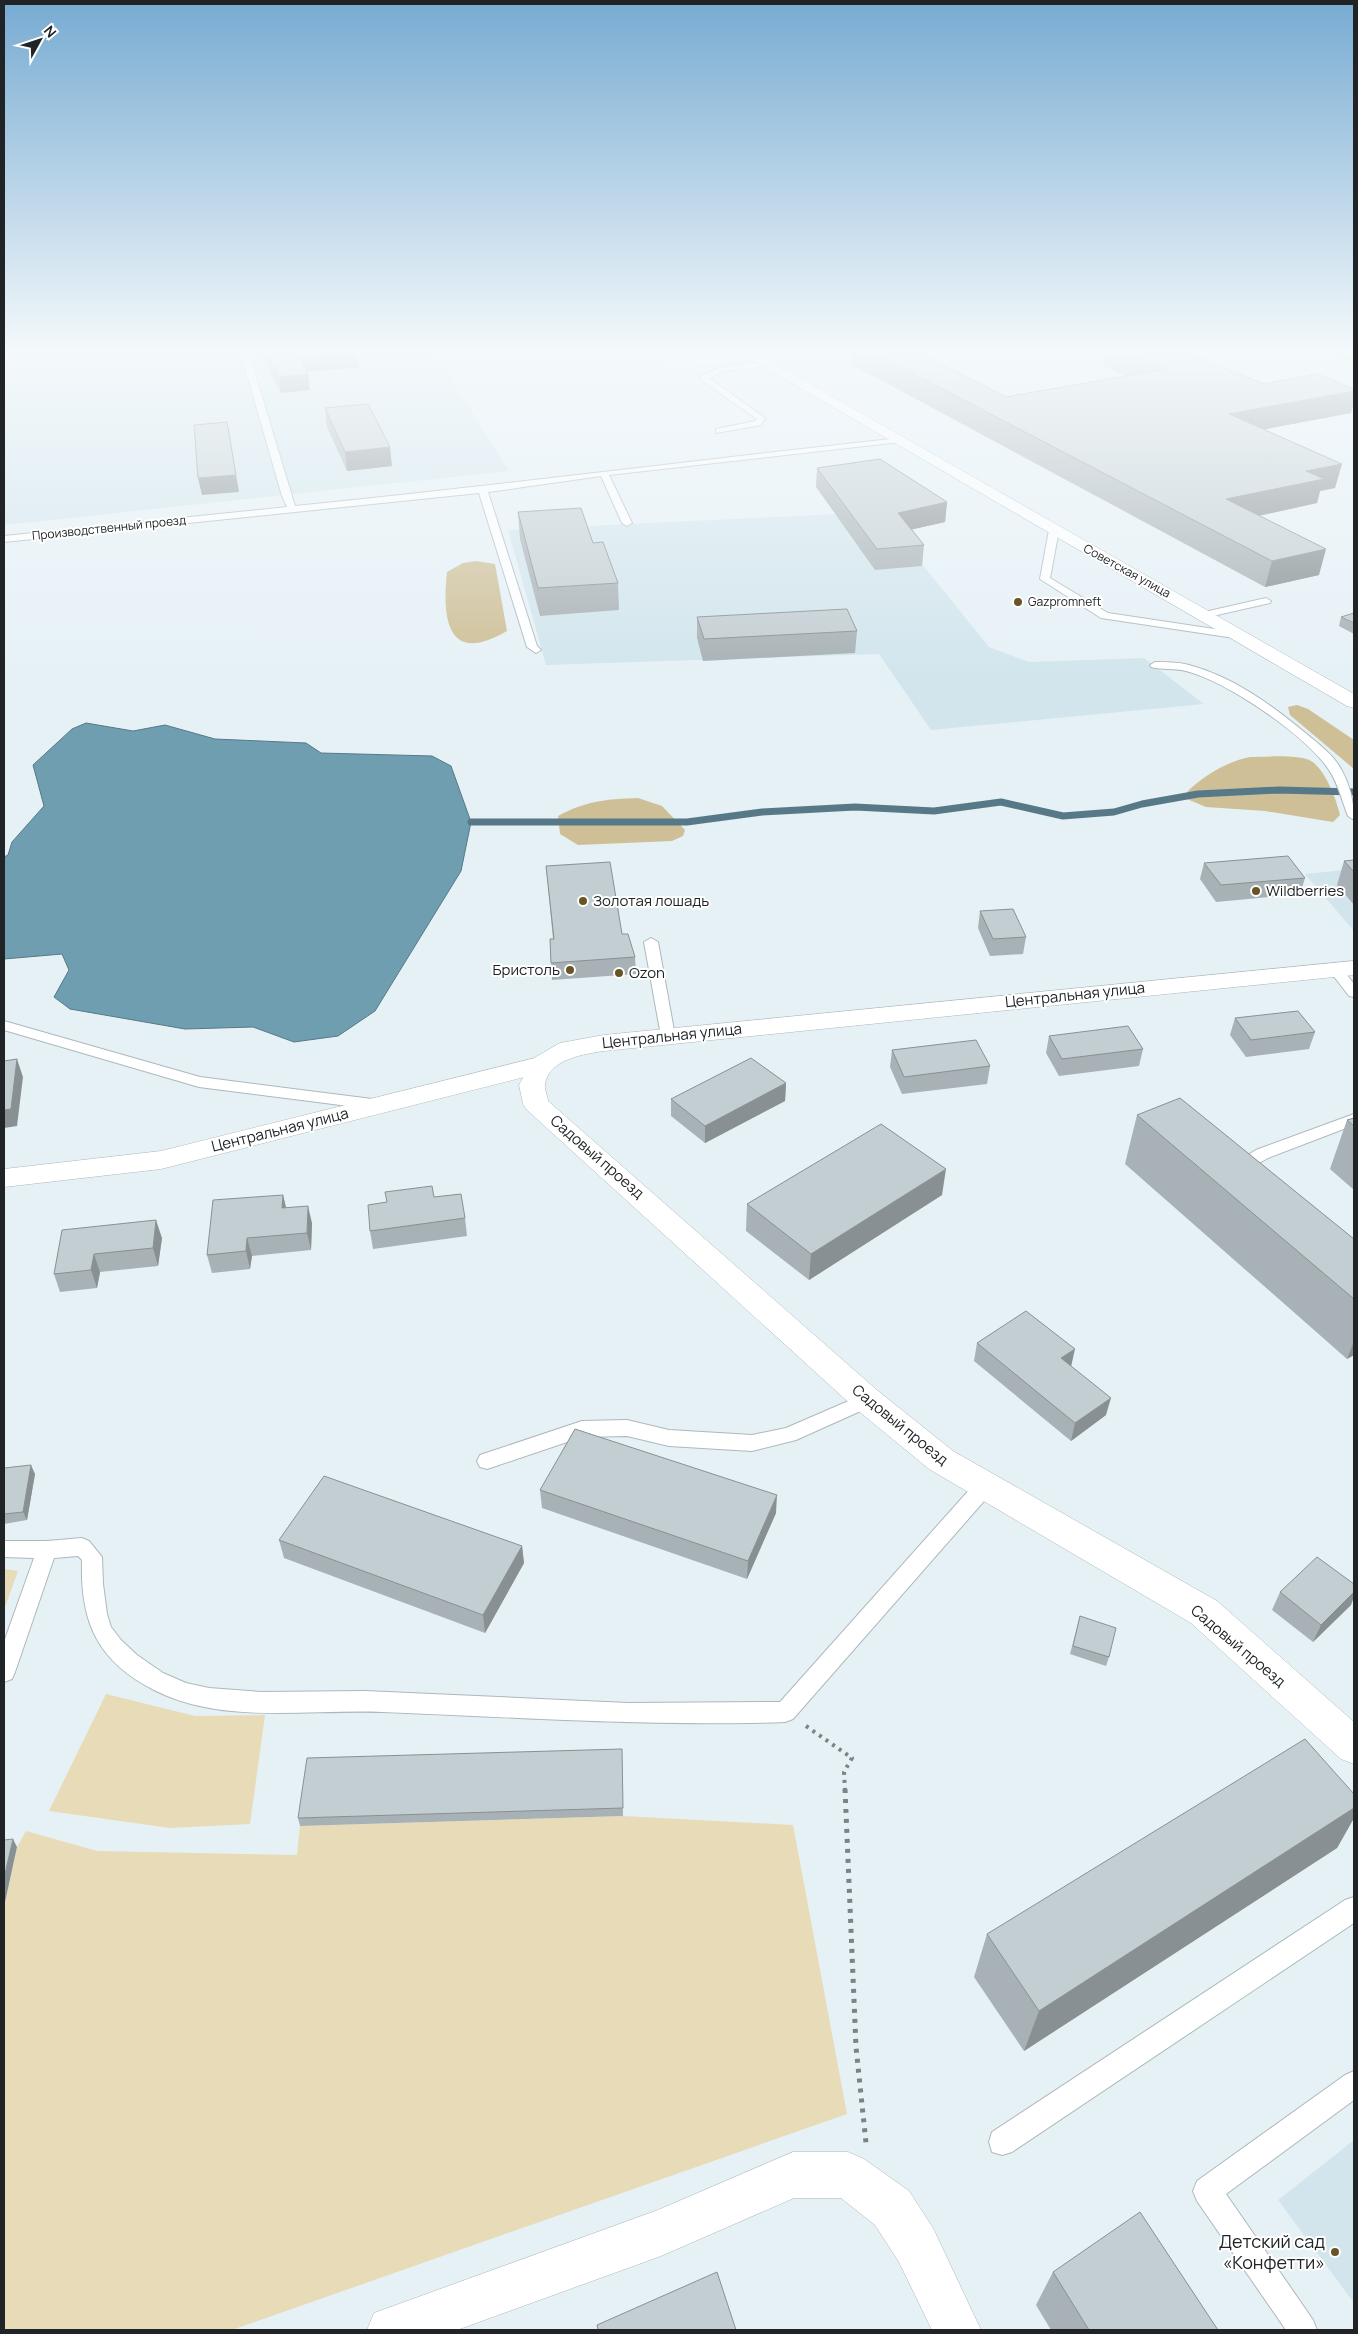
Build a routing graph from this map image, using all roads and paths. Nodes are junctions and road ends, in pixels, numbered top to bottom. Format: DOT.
graph roads {
  1 [pos="275,457"];
  2 [pos="753,457"];
  3 [pos="929,457"];
  4 [pos="604,474"];
  5 [pos="483,490"];
  6 [pos="292,509"];
  7 [pos="627,523"];
  8 [pos="1054,530"];
  9 [pos="4,539"];
  10 [pos="1266,601"];
  11 [pos="1204,615"];
  12 [pos="1241,636"];
  13 [pos="536,650"];
  14 [pos="1155,665"];
  15 [pos="1354,702"];
  16 [pos="1354,816"];
  17 [pos="651,942"];
  18 [pos="1345,969"];
  19 [pos="1354,993"];
  20 [pos="4,1025"];
  21 [pos="668,1036"];
  22 [pos="543,1064"];
  23 [pos="381,1105"];
  24 [pos="1354,1119"];
  25 [pos="4,1178"];
  26 [pos="1252,1184"];
  27 [pos="867,1400"];
  28 [pos="487,1461"];
  29 [pos="985,1486"];
  30 [pos="4,1549"];
  31 [pos="47,1550"];
  32 [pos="4,1672"];
  33 [pos="785,1712"];
  34 [pos="1354,1746"];
  35 [pos="1354,1909"];
  36 [pos="1354,2084"];
  37 [pos="1002,2142"];
  38 [pos="871,2192"];
  39 [pos="391,2330"];
  40 [pos="958,2330"];
  41 [pos="1303,2330"];
  1 -- 6 [label="lane"];
  2 -- 4 [label="lane, Производственный проезд"];
  3 -- 8 [label="street, Советская улица"];
  4 -- 5 [label="lane, Производственный проезд"];
  4 -- 7 [label="lane"];
  5 -- 6 [label="lane, Производственный проезд"];
  5 -- 13 [label="lane"];
  6 -- 9 [label="lane, Производственный проезд"];
  8 -- 11 [label="street, Советская улица"];
  8 -- 12 [label="lane"];
  10 -- 11 [label="lane"];
  11 -- 12 [label="street, Советская улица"];
  12 -- 15 [label="street, Советская улица"];
  14 -- 16 [label="lane"];
  17 -- 21 [label="lane"];
  18 -- 19 [label="lane"];
  18 -- 21 [label="street, Центральная улица"];
  20 -- 23 [label="lane"];
  21 -- 22 [label="street, Центральная улица"];
  22 -- 23 [label="street, Центральная улица"];
  22 -- 27 [label="street, Садовый проезд"];
  23 -- 25 [label="street, Центральная улица"];
  24 -- 26 [label="lane"];
  27 -- 28 [label="lane"];
  27 -- 29 [label="street, Садовый проезд"];
  29 -- 33 [label="lane"];
  29 -- 34 [label="street, Садовый проезд"];
  30 -- 31 [label="lane"];
  31 -- 32 [label="lane"];
  31 -- 33 [label="lane"];
  33 -- 38 [label="path"];
  35 -- 37 [label="lane"];
  36 -- 41 [label="lane"];
  38 -- 39 [label="street"];
  38 -- 40 [label="street"];
}
